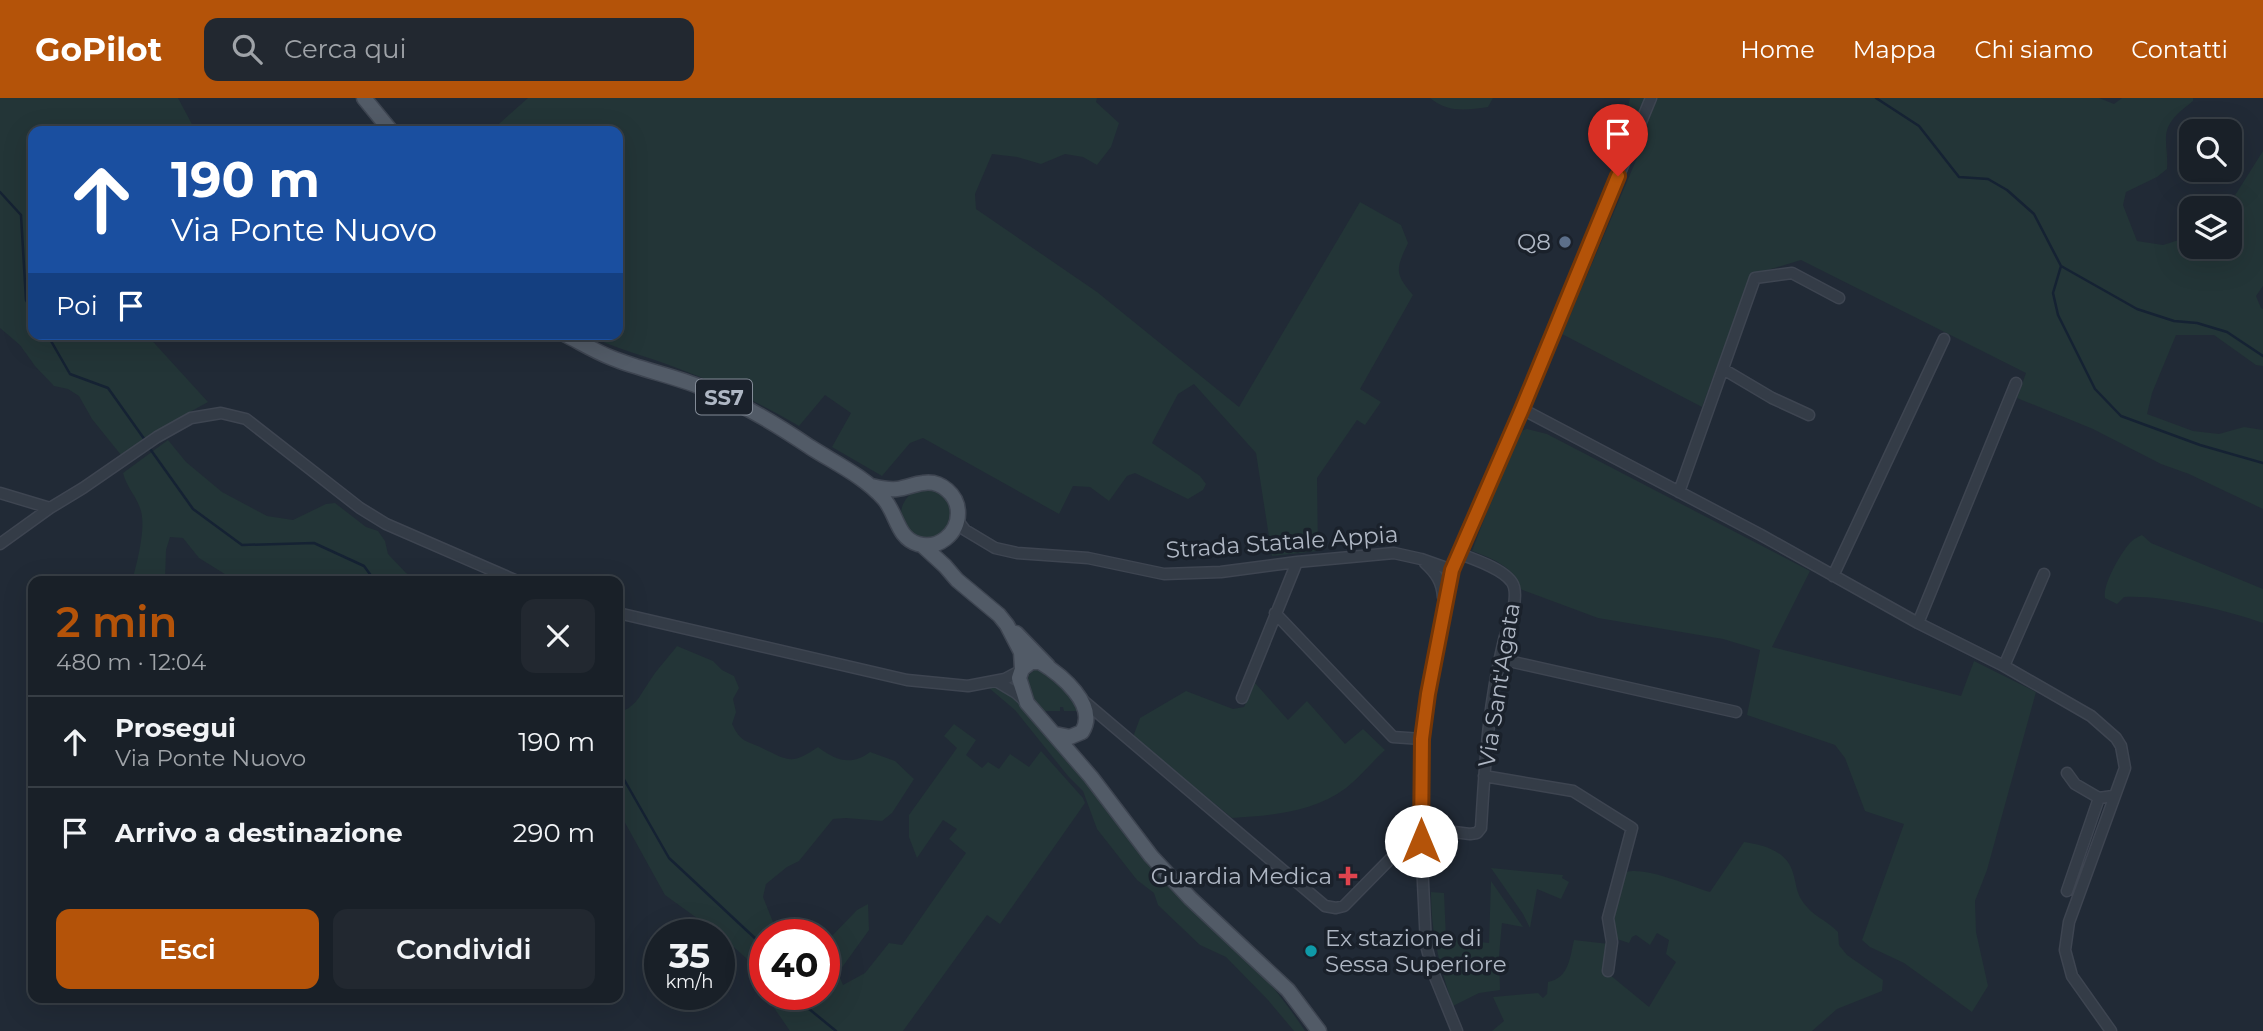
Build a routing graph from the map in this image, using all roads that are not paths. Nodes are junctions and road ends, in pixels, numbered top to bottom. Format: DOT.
graph roads {
  1 [pos="364,98"];
  2 [pos="1651,98"];
  3 [pos="387,126"];
  4 [pos="1839,298"];
  5 [pos="1944,339"];
  6 [pos="576,340"];
  7 [pos="1723,369"];
  8 [pos="2015,383"];
  9 [pos="1522,409"];
  10 [pos="1809,415"];
  11 [pos="871,486"];
  12 [pos="911,486"];
  13 [pos="1679,492"];
  14 [pos="0,493"];
  15 [pos="50,508"];
  16 [pos="896,519"];
  17 [pos="958,521"];
  18 [pos="948,537"];
  19 [pos="981,540"];
  20 [pos="0,544"];
  21 [pos="922,545"];
  22 [pos="1460,554"];
  23 [pos="1421,559"];
  24 [pos="1297,562"];
  25 [pos="945,566"];
  26 [pos="1452,570"];
  27 [pos="2045,574"];
  28 [pos="506,576"];
  29 [pos="1833,576"];
  30 [pos="1445,610"];
  31 [pos="1275,613"];
  32 [pos="623,614"];
  33 [pos="1918,623"];
  34 [pos="1007,625"];
  35 [pos="1500,659"];
  36 [pos="2004,666"];
  37 [pos="1048,667"];
  38 [pos="1021,670"];
  39 [pos="996,681"];
  40 [pos="1078,696"];
  41 [pos="1242,698"];
  42 [pos="1027,703"];
  43 [pos="1736,712"];
  44 [pos="1107,722"];
  45 [pos="1081,731"];
  46 [pos="1055,734"];
  47 [pos="1422,739"];
  48 [pos="2067,773"];
  49 [pos="1484,776"];
  50 [pos="1091,778"];
  51 [pos="2113,796"];
  52 [pos="2099,798"];
  53 [pos="1422,828"];
  54 [pos="1421,841"];
  55 [pos="2067,891"];
  56 [pos="1608,971"];
  57 [pos="1320,1031"];
  58 [pos="1457,1031"];
  59 [pos="2111,1031"];
  1 -- 3 [label="main road"];
  2 -- 9 [label="street"];
  4 -- 7 [label="street"];
  5 -- 29 [label="street"];
  6 -- 11 [label="main road, SS7"];
  7 -- 10 [label="street"];
  7 -- 13 [label="street"];
  8 -- 33 [label="street"];
  9 -- 13 [label="street"];
  9 -- 22 [label="street"];
  11 -- 12 [label="main road, Strada Statale Appia"];
  11 -- 16 [label="main road, SS7"];
  12 -- 16 [label="main road"];
  12 -- 17 [label="main road, Strada Statale Appia"];
  13 -- 29 [label="street"];
  14 -- 15 [label="street"];
  15 -- 20 [label="street"];
  15 -- 28 [label="street"];
  16 -- 21 [label="main road, SS7"];
  17 -- 18 [label="main road"];
  17 -- 19 [label="street, Strada Statale Appia"];
  18 -- 19 [label="street, Strada Statale Appia"];
  18 -- 21 [label="main road, Strada Statale Appia"];
  18 -- 25 [label="main road"];
  19 -- 24 [label="street, Strada Statale Appia"];
  21 -- 25 [label="main road, SS7"];
  22 -- 26 [label="street"];
  22 -- 35 [label="street, Via Sant'Agata"];
  23 -- 24 [label="street, Strada Statale Appia"];
  23 -- 26 [label="street, Strada Statale Appia"];
  23 -- 30 [label="street, Strada Statale Appia"];
  24 -- 31 [label="street"];
  25 -- 34 [label="main road, SS7"];
  26 -- 30 [label="street, Strada Statale Appia"];
  27 -- 36 [label="street"];
  29 -- 33 [label="street"];
  30 -- 47 [label="street, Strada Statale Appia"];
  31 -- 41 [label="street"];
  31 -- 47 [label="street"];
  32 -- 39 [label="street"];
  33 -- 36 [label="street"];
  34 -- 37 [label="main road, SS7"];
  34 -- 38 [label="main road, SS7"];
  35 -- 43 [label="street"];
  35 -- 49 [label="street, Via Sant'Agata"];
  36 -- 51 [label="street"];
  37 -- 38 [label="main road"];
  37 -- 40 [label="main road, SS7"];
  38 -- 39 [label="street"];
  38 -- 42 [label="main road, SS7"];
  39 -- 42 [label="street"];
  40 -- 44 [label="street"];
  40 -- 45 [label="main road, SS7"];
  42 -- 46 [label="main road, SS7"];
  44 -- 45 [label="street"];
  44 -- 54 [label="street"];
  45 -- 46 [label="main road"];
  45 -- 50 [label="main road, SS7"];
  46 -- 50 [label="main road, SS7"];
  47 -- 53 [label="street, Strada Statale Appia"];
  48 -- 52 [label="street"];
  49 -- 53 [label="street, Via Sant'Agata"];
  49 -- 56 [label="street"];
  50 -- 57 [label="main road, SS7"];
  51 -- 52 [label="street"];
  51 -- 59 [label="street"];
  52 -- 55 [label="street"];
  53 -- 54 [label="street, Strada Statale Appia"];
  54 -- 58 [label="street, Strada Statale Appia"];
}
